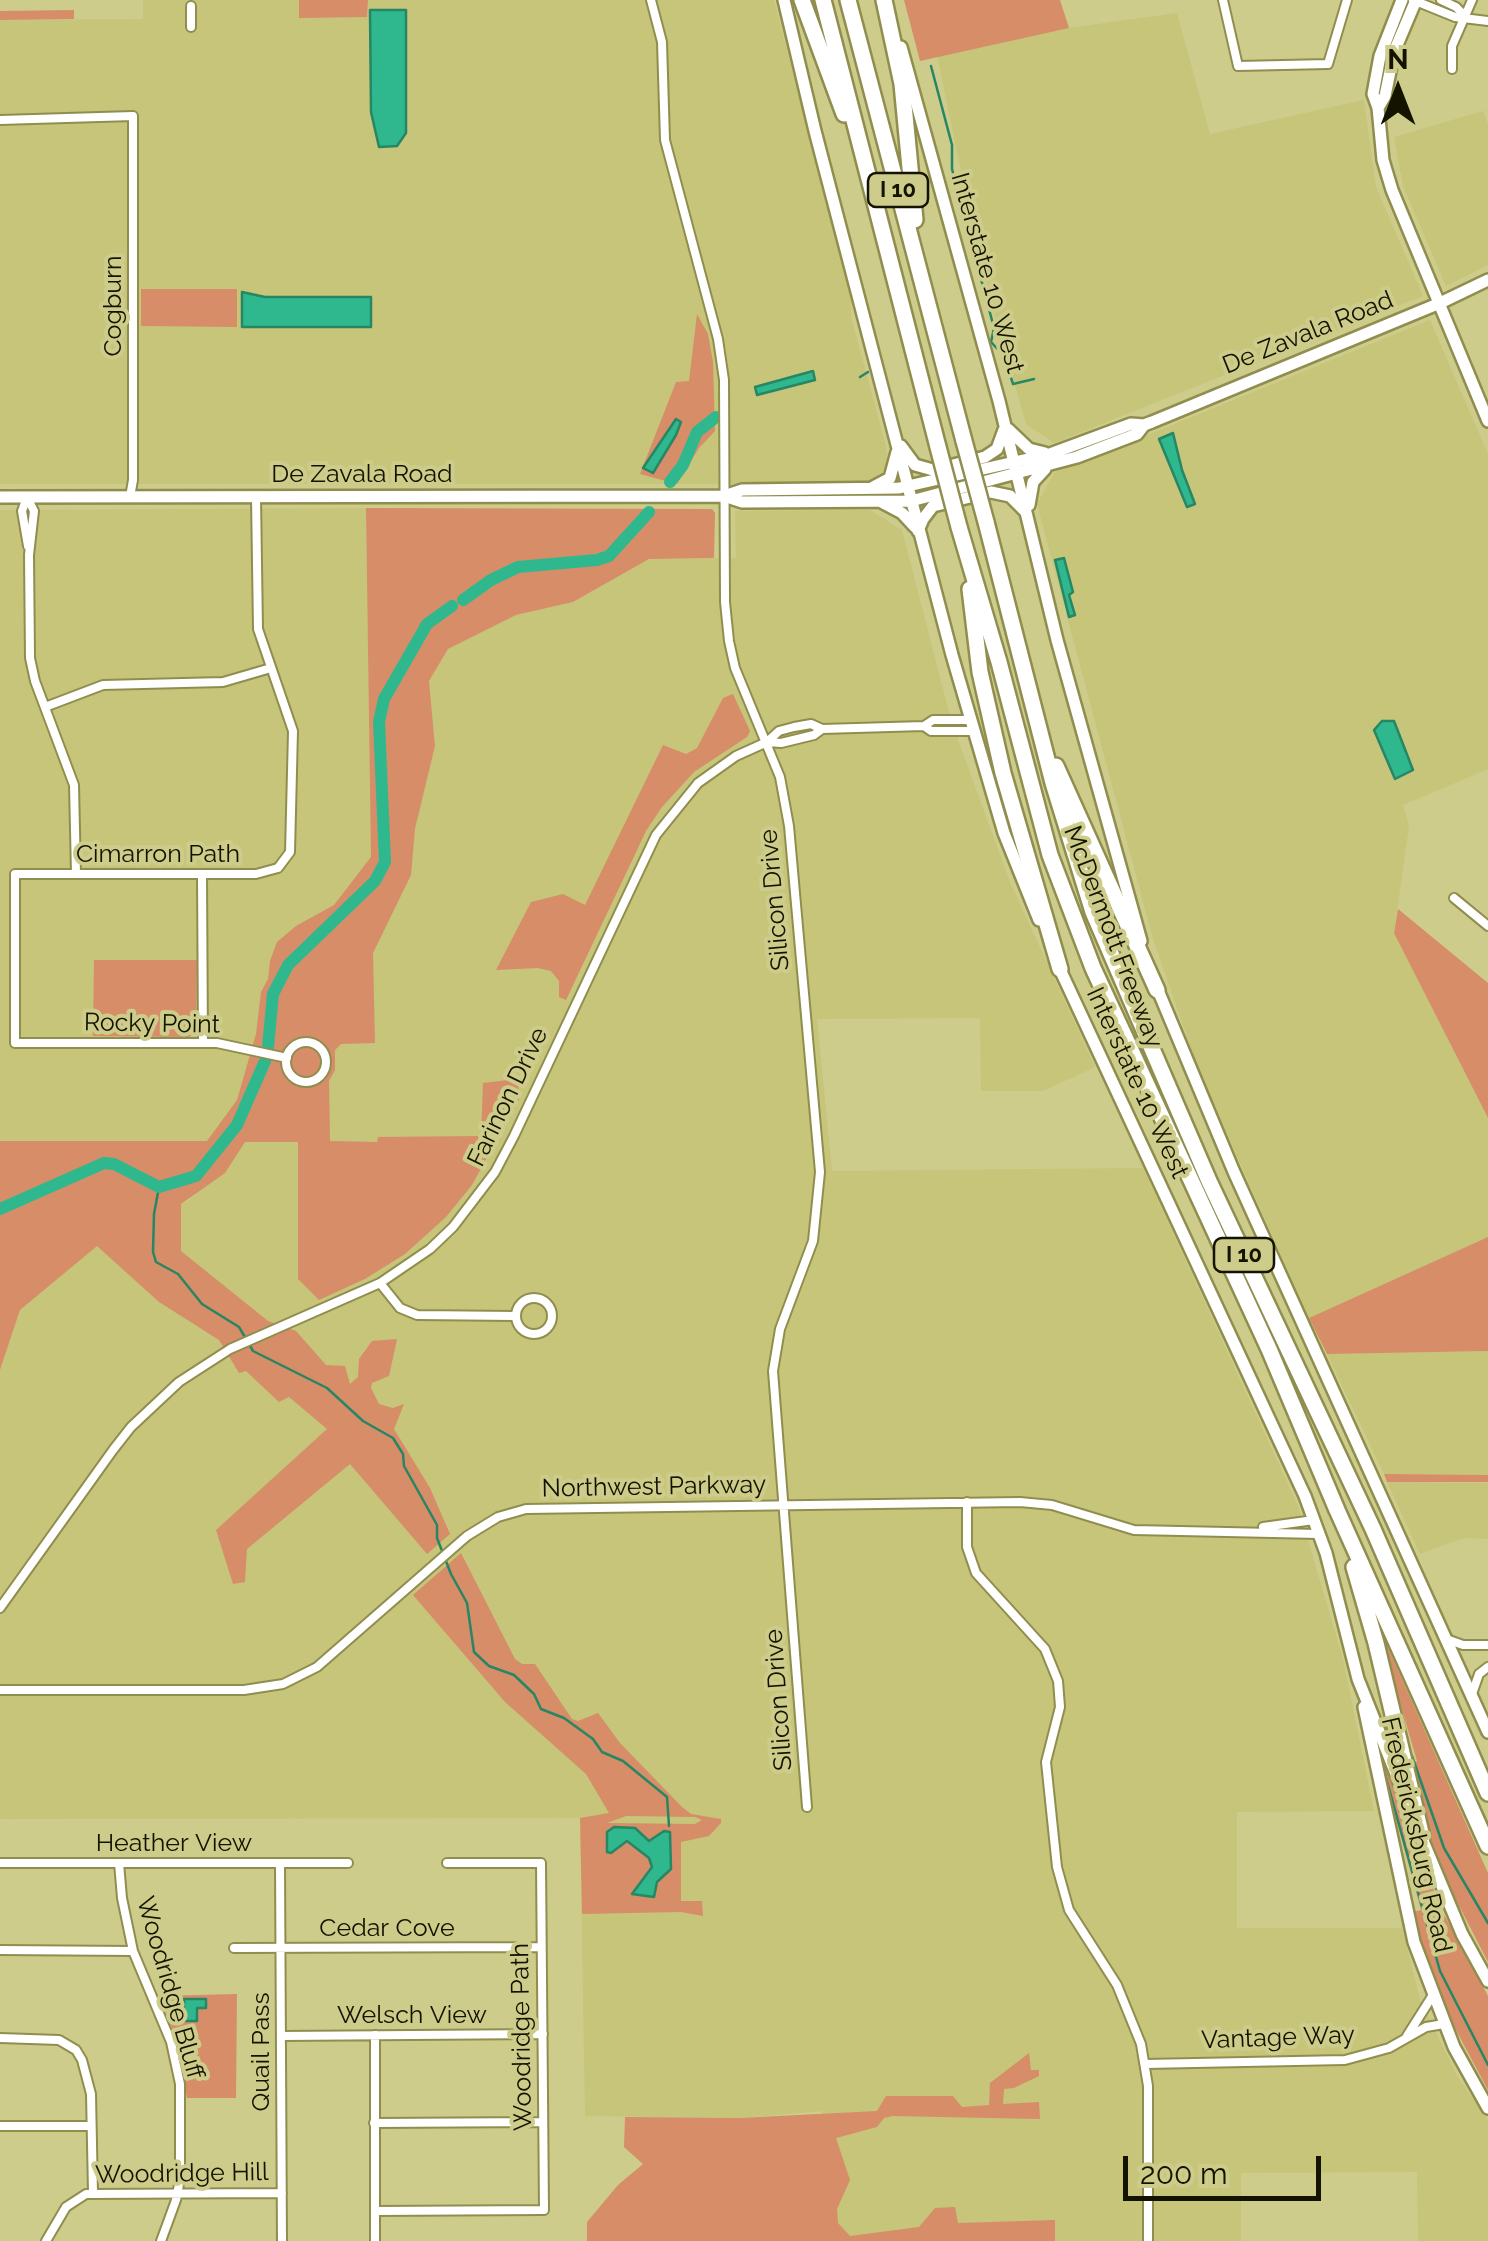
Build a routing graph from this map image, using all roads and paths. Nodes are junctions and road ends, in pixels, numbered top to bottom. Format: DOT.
graph roads {
  1 [pos="651,0"];
  2 [pos="784,0"];
  3 [pos="802,0"];
  4 [pos="823,0"];
  5 [pos="848,0"];
  6 [pos="884,0"];
  7 [pos="1223,0"];
  8 [pos="1346,0"];
  9 [pos="1402,0"];
  10 [pos="1415,0"];
  11 [pos="1472,0"];
  12 [pos="1443,5"];
  13 [pos="191,6"];
  14 [pos="1465,16"];
  15 [pos="1488,21"];
  16 [pos="191,27"];
  17 [pos="1452,69"];
  18 [pos="1378,108"];
  19 [pos="0,120"];
  20 [pos="882,233"];
  21 [pos="1488,280"];
  22 [pos="1440,303"];
  23 [pos="948,381"];
  24 [pos="1488,420"];
  25 [pos="1005,425"];
  26 [pos="898,443"];
  27 [pos="1049,460"];
  28 [pos="1016,468"];
  29 [pos="908,487"];
  30 [pos="863,490"];
  31 [pos="130,496"];
  32 [pos="724,496"];
  33 [pos="0,497"];
  34 [pos="28,497"];
  35 [pos="256,497"];
  36 [pos="879,501"];
  37 [pos="911,501"];
  38 [pos="1028,514"];
  39 [pos="918,532"];
  40 [pos="968,560"];
  41 [pos="271,668"];
  42 [pos="45,706"];
  43 [pos="1032,708"];
  44 [pos="972,725"];
  45 [pos="767,742"];
  46 [pos="76,874"];
  47 [pos="202,876"];
  48 [pos="1454,898"];
  49 [pos="1488,926"];
  50 [pos="1060,969"];
  51 [pos="1157,990"];
  52 [pos="15,1043"];
  53 [pos="203,1043"];
  54 [pos="286,1058"];
  55 [pos="380,1283"];
  56 [pos="515,1316"];
  57 [pos="968,1502"];
  58 [pos="783,1505"];
  59 [pos="1337,1510"];
  60 [pos="1314,1520"];
  61 [pos="1244,1530"];
  62 [pos="1319,1534"];
  63 [pos="0,1608"];
  64 [pos="1442,1634"];
  65 [pos="1488,1646"];
  66 [pos="1488,1667"];
  67 [pos="1358,1678"];
  68 [pos="0,1690"];
  69 [pos="1472,1699"];
  70 [pos="1488,1732"];
  71 [pos="1488,1792"];
  72 [pos="807,1807"];
  73 [pos="1422,1837"];
  74 [pos="1488,1846"];
  75 [pos="0,1863"];
  76 [pos="120,1863"];
  77 [pos="280,1863"];
  78 [pos="348,1863"];
  79 [pos="447,1863"];
  80 [pos="541,1947"];
  81 [pos="234,1948"];
  82 [pos="280,1948"];
  83 [pos="0,1950"];
  84 [pos="133,1951"];
  85 [pos="1488,1981"];
  86 [pos="1433,1995"];
  87 [pos="1444,2024"];
  88 [pos="542,2034"];
  89 [pos="374,2035"];
  90 [pos="281,2036"];
  91 [pos="1408,2036"];
  92 [pos="0,2038"];
  93 [pos="1145,2064"];
  94 [pos="1469,2076"];
  95 [pos="1488,2094"];
  96 [pos="1488,2108"];
  97 [pos="543,2122"];
  98 [pos="374,2123"];
  99 [pos="0,2126"];
  100 [pos="92,2126"];
  101 [pos="177,2192"];
  102 [pos="282,2192"];
  103 [pos="94,2193"];
  104 [pos="375,2210"];
  105 [pos="46,2241"];
  106 [pos="161,2241"];
  107 [pos="282,2241"];
  108 [pos="375,2241"];
  109 [pos="1148,2241"];
  1 -- 32 [label="street, Silicon Drive"];
  2 -- 26 [label="main road, Interstate 10 West"];
  3 -- 20 [label="highway"];
  4 -- 20 [label="highway, McDermott Freeway / I 10"];
  5 -- 23 [label="highway, McDermott Freeway / I 10"];
  6 -- 23 [label="highway"];
  6 -- 25 [label="main road, Interstate 10 West"];
  7 -- 8 [label="street"];
  9 -- 18 [label="main road"];
  10 -- 12 [label="street"];
  10 -- 18 [label="main road"];
  11 -- 14 [label="street"];
  12 -- 14 [label="street"];
  13 -- 16 [label="street"];
  14 -- 15 [label="street"];
  14 -- 17 [label="street"];
  18 -- 22 [label="main road"];
  19 -- 31 [label="street, Cogburn"];
  20 -- 40 [label="highway, McDermott Freeway / I 10, bridge"];
  21 -- 22 [label="main road, De Zavala Road"];
  22 -- 24 [label="main road"];
  22 -- 27 [label="main road, De Zavala Road"];
  23 -- 43 [label="highway, McDermott Freeway / I 10, bridge"];
  25 -- 26 [label="main road"];
  25 -- 27 [label="main road"];
  25 -- 28 [label="main road, Interstate 10 West"];
  26 -- 29 [label="main road, Interstate 10 West"];
  26 -- 30 [label="main road"];
  27 -- 28 [label="main road, De Zavala Road"];
  27 -- 38 [label="main road"];
  28 -- 29 [label="main road, De Zavala Road"];
  28 -- 37 [label="main road, De Zavala Road"];
  28 -- 38 [label="main road, Interstate 10 West"];
  29 -- 30 [label="main road, De Zavala Road"];
  29 -- 37 [label="main road, Interstate 10 West"];
  30 -- 32 [label="main road, De Zavala Road"];
  31 -- 34 [label="main road, De Zavala Road"];
  31 -- 35 [label="main road, De Zavala Road"];
  32 -- 35 [label="main road, De Zavala Road"];
  32 -- 36 [label="main road, De Zavala Road"];
  32 -- 45 [label="street, Silicon Drive"];
  33 -- 34 [label="main road, De Zavala Road"];
  34 -- 42 [label="street"];
  35 -- 41 [label="street, Cimarron Path"];
  36 -- 37 [label="main road, De Zavala Road"];
  36 -- 39 [label="main road"];
  37 -- 39 [label="main road, Interstate 10 West"];
  38 -- 39 [label="main road"];
  38 -- 51 [label="main road, Interstate 10 West"];
  39 -- 44 [label="main road, Interstate 10 West"];
  40 -- 50 [label="highway"];
  40 -- 59 [label="highway, McDermott Freeway / I 10"];
  41 -- 42 [label="street"];
  41 -- 47 [label="street, Cimarron Path"];
  42 -- 46 [label="street"];
  43 -- 51 [label="highway"];
  43 -- 71 [label="highway, McDermott Freeway / I 10"];
  44 -- 45 [label="street, Farinon Drive"];
  44 -- 50 [label="main road, Interstate 10 West"];
  45 -- 55 [label="street, Farinon Drive"];
  45 -- 58 [label="street, Silicon Drive"];
  46 -- 47 [label="street, Cimarron Path"];
  46 -- 52 [label="street, Cimarron Path"];
  47 -- 53 [label="street"];
  48 -- 49 [label="street"];
  50 -- 60 [label="main road, Interstate 10 West"];
  51 -- 64 [label="main road, Interstate 10 West"];
  52 -- 53 [label="street, Rocky Point"];
  53 -- 54 [label="street, Rocky Point"];
  54 -- 54 [label="street, Rocky Point"];
  55 -- 56 [label="street"];
  55 -- 63 [label="street, Farinon Drive"];
  56 -- 56 [label="street"];
  57 -- 58 [label="street, Northwest Parkway"];
  57 -- 61 [label="street, Northwest Parkway"];
  57 -- 93 [label="street"];
  58 -- 68 [label="street, Northwest Parkway"];
  58 -- 72 [label="street, Silicon Drive"];
  59 -- 73 [label="highway"];
  59 -- 74 [label="highway, McDermott Freeway / I 10"];
  60 -- 61 [label="street, Northwest Parkway"];
  60 -- 62 [label="main road, Interstate 10 West"];
  61 -- 62 [label="street, Northwest Parkway"];
  62 -- 67 [label="main road, Interstate 10 West"];
  64 -- 65 [label="street"];
  64 -- 69 [label="main road, Interstate 10 West"];
  66 -- 69 [label="street"];
  67 -- 73 [label="main road, Interstate 10 West"];
  67 -- 86 [label="main road, Fredericksburg Road"];
  69 -- 70 [label="main road, Interstate 10 West"];
  73 -- 85 [label="main road, Interstate 10 West"];
  75 -- 76 [label="street, Heather View"];
  76 -- 77 [label="street, Heather View"];
  76 -- 84 [label="street, Woodridge Bluff"];
  77 -- 78 [label="street, Heather View"];
  77 -- 82 [label="street, Quail Pass"];
  79 -- 80 [label="street, Woodridge Path"];
  80 -- 82 [label="street, Cedar Cove"];
  80 -- 88 [label="street, Woodridge Path"];
  81 -- 82 [label="street, Cedar Cove"];
  82 -- 90 [label="street, Quail Pass"];
  83 -- 84 [label="street"];
  84 -- 101 [label="street, Woodridge Bluff"];
  86 -- 87 [label="main road, Fredericksburg Road"];
  86 -- 91 [label="street"];
  87 -- 91 [label="street, Vantage Way"];
  87 -- 94 [label="main road, Fredericksburg Road"];
  88 -- 89 [label="street, Welsch View"];
  88 -- 97 [label="street, Woodridge Path"];
  89 -- 90 [label="street, Welsch View"];
  89 -- 98 [label="street"];
  90 -- 102 [label="street, Quail Pass"];
  91 -- 93 [label="street, Vantage Way"];
  92 -- 100 [label="street"];
  93 -- 109 [label="street"];
  94 -- 95 [label="main road"];
  94 -- 96 [label="main road, Fredericksburg Road"];
  97 -- 98 [label="street"];
  97 -- 104 [label="street, Woodridge Path"];
  98 -- 104 [label="street"];
  99 -- 100 [label="street"];
  100 -- 103 [label="street"];
  101 -- 102 [label="street, Woodridge Hill"];
  101 -- 103 [label="street, Woodridge Hill"];
  101 -- 106 [label="street, Woodridge Bluff"];
  102 -- 107 [label="street, Quail Pass"];
  103 -- 105 [label="street, Woodridge Hill"];
  104 -- 108 [label="street"];
}
